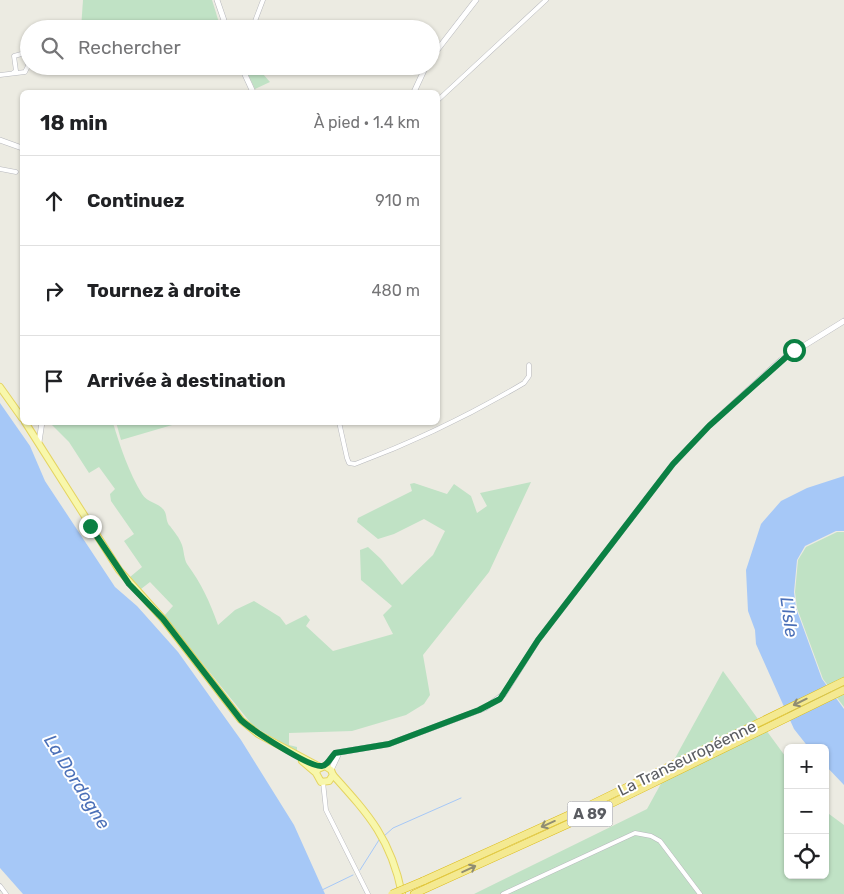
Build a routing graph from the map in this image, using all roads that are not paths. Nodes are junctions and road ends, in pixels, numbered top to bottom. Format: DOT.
graph roads {
  1 [pos="217,0"];
  2 [pos="262,0"];
  3 [pos="476,0"];
  4 [pos="546,0"];
  5 [pos="223,20"];
  6 [pos="255,20"];
  7 [pos="440,46"];
  8 [pos="20,54"];
  9 [pos="20,72"];
  10 [pos="13,73"];
  11 [pos="0,75"];
  12 [pos="245,75"];
  13 [pos="422,75"];
  14 [pos="252,90"];
  15 [pos="415,90"];
  16 [pos="440,98"];
  17 [pos="0,140"];
  18 [pos="20,147"];
  19 [pos="0,170"];
  20 [pos="16,172"];
  21 [pos="844,321"];
  22 [pos="528,365"];
  23 [pos="0,387"];
  24 [pos="20,415"];
  25 [pos="27,425"];
  26 [pos="42,425"];
  27 [pos="340,425"];
  28 [pos="39,442"];
  29 [pos="844,681"];
  30 [pos="844,690"];
  31 [pos="339,753"];
  32 [pos="298,756"];
  33 [pos="322,766"];
  34 [pos="332,772"];
  35 [pos="316,773"];
  36 [pos="325,782"];
  37 [pos="348,792"];
  38 [pos="0,886"];
  39 [pos="6,894"];
  40 [pos="368,894"];
  41 [pos="392,894"];
  42 [pos="402,894"];
  43 [pos="414,894"];
  44 [pos="503,894"];
  45 [pos="700,894"];
  1 -- 5 [label="street"];
  2 -- 6 [label="street"];
  3 -- 7 [label="street"];
  4 -- 16 [label="street"];
  8 -- 10 [label="street"];
  9 -- 10 [label="street"];
  10 -- 11 [label="street"];
  12 -- 14 [label="street"];
  13 -- 15 [label="street"];
  17 -- 18 [label="street"];
  19 -- 20 [label="street"];
  21 -- 31 [label="street"];
  22 -- 27 [label="street"];
  23 -- 24 [label="main road"];
  25 -- 28 [label="main road"];
  26 -- 28 [label="street"];
  28 -- 32 [label="main road"];
  29 -- 41 [label="highway, La Transeuropéenne / A 89, one-way, bridge"];
  43 -- 30 [label="highway, La Transeuropéenne / A 89, one-way"];
  31 -- 33 [label="street"];
  31 -- 34 [label="street"];
  32 -- 33 [label="main road"];
  32 -- 35 [label="main road"];
  33 -- 34 [label="main road"];
  33 -- 35 [label="main road"];
  34 -- 36 [label="main road"];
  34 -- 37 [label="main road"];
  35 -- 36 [label="main road"];
  36 -- 37 [label="main road"];
  36 -- 40 [label="street"];
  37 -- 42 [label="main road"];
  38 -- 39 [label="street"];
  44 -- 45 [label="street"];
}
